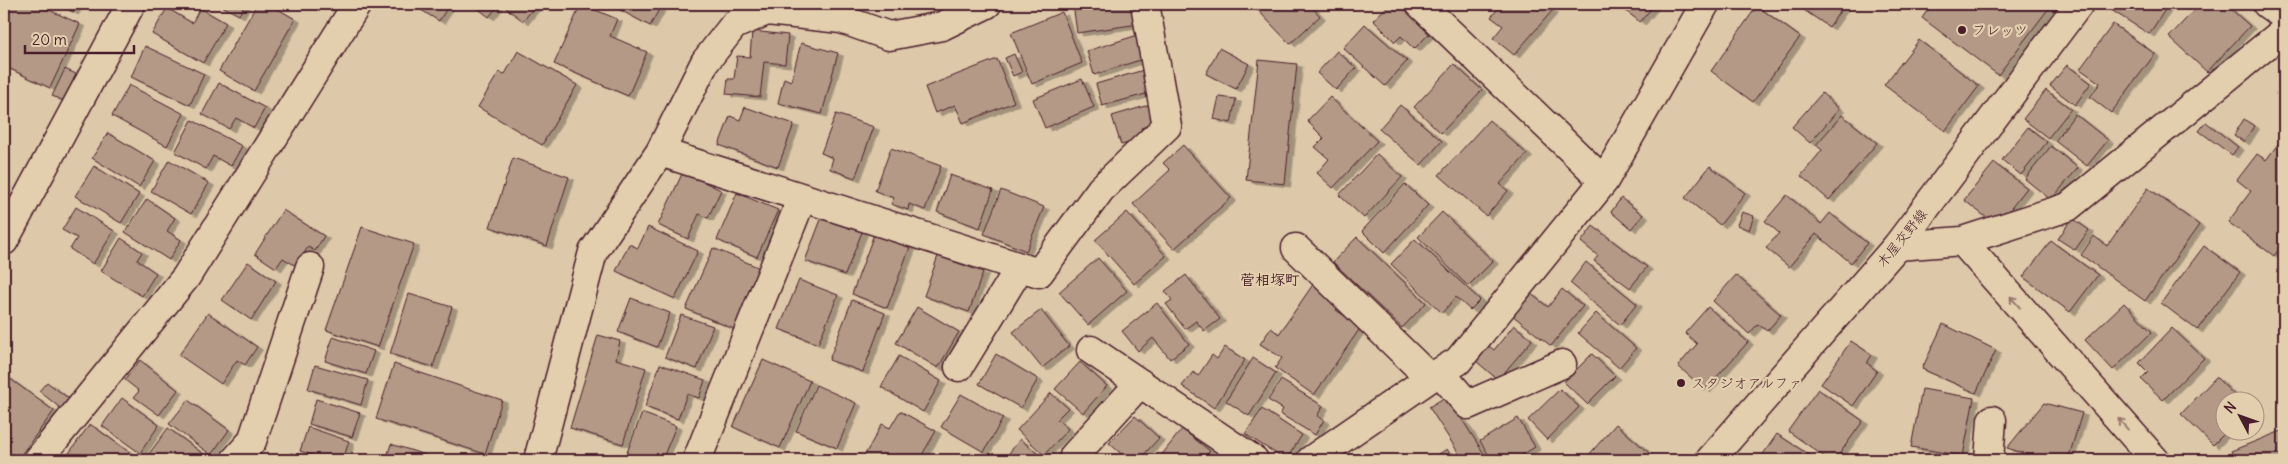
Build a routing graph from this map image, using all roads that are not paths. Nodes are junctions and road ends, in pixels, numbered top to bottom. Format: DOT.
graph roads {
  1 [pos="131,4"];
  2 [pos="357,4"];
  3 [pos="988,4"];
  4 [pos="1146,4"];
  5 [pos="1420,4"];
  6 [pos="1705,4"];
  7 [pos="2079,4"];
  8 [pos="2268,4"];
  9 [pos="2284,16"];
  10 [pos="2284,31"];
  11 [pos="660,152"];
  12 [pos="1604,181"];
  13 [pos="802,198"];
  14 [pos="4,240"];
  15 [pos="1962,241"];
  16 [pos="1897,246"];
  17 [pos="1296,248"];
  18 [pos="310,267"];
  19 [pos="1020,267"];
  20 [pos="1091,350"];
  21 [pos="1562,364"];
  22 [pos="959,367"];
  23 [pos="1435,375"];
  24 [pos="1140,384"];
  25 [pos="1992,420"];
  26 [pos="1074,456"];
  27 [pos="38,460"];
  28 [pos="235,460"];
  29 [pos="538,460"];
  30 [pos="697,460"];
  31 [pos="1254,460"];
  32 [pos="1311,460"];
  33 [pos="1710,460"];
  34 [pos="1989,460"];
  35 [pos="2155,460"];
  1 -- 14 [label="street"];
  2 -- 27 [label="street"];
  3 -- 11 [label="street"];
  4 -- 19 [label="street"];
  5 -- 12 [label="street"];
  6 -- 12 [label="street"];
  7 -- 16 [label="street, 木屋交野線"];
  8 -- 9 [label="street"];
  10 -- 15 [label="street"];
  11 -- 13 [label="street"];
  11 -- 29 [label="street"];
  12 -- 23 [label="street"];
  13 -- 19 [label="street"];
  13 -- 30 [label="street"];
  15 -- 16 [label="street"];
  35 -- 15 [label="street, one-way"];
  16 -- 33 [label="street, 木屋交野線"];
  17 -- 23 [label="street"];
  18 -- 28 [label="street"];
  19 -- 22 [label="street"];
  20 -- 24 [label="street"];
  21 -- 23 [label="street"];
  23 -- 32 [label="street"];
  24 -- 26 [label="street"];
  24 -- 31 [label="street"];
  25 -- 34 [label="street"];
}
